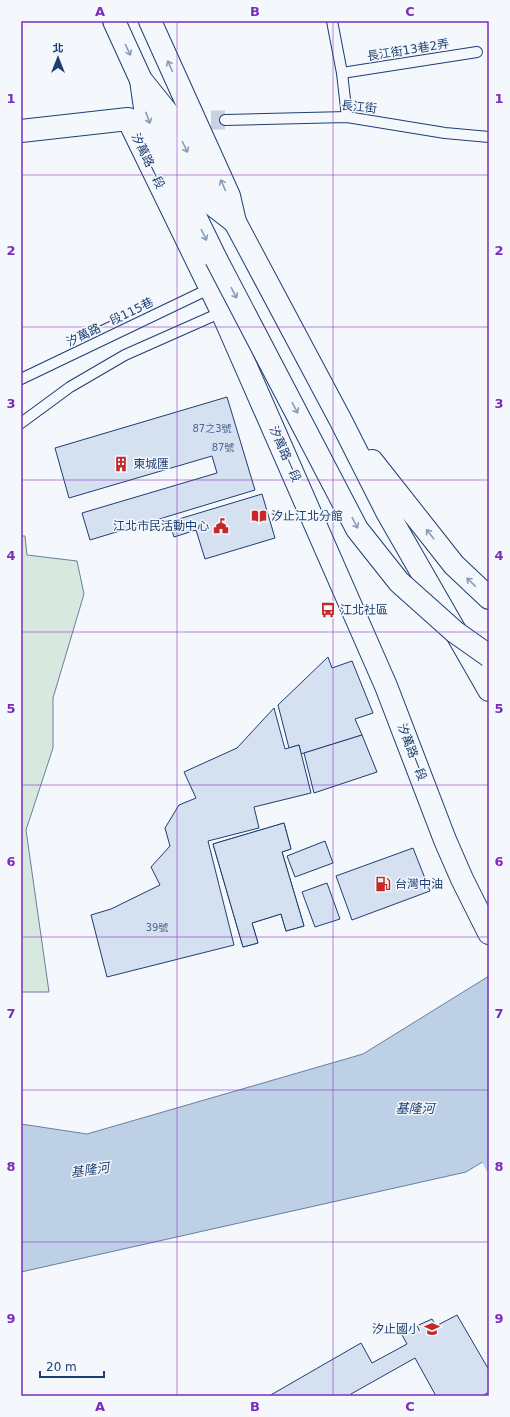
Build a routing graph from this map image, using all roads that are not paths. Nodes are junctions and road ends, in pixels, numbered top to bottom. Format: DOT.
graph roads {
  1 [pos="114,21"];
  2 [pos="150,21"];
  3 [pos="332,21"];
  4 [pos="477,52"];
  5 [pos="342,73"];
  6 [pos="141,80"];
  7 [pos="347,117"];
  8 [pos="225,120"];
  9 [pos="21,131"];
  10 [pos="489,137"];
  11 [pos="235,222"];
  12 [pos="211,288"];
  13 [pos="222,312"];
  14 [pos="21,379"];
  15 [pos="341,421"];
  16 [pos="21,423"];
  17 [pos="489,598"];
  18 [pos="489,656"];
  19 [pos="489,690"];
  20 [pos="489,933"];
  1 -- 6 [label="main road, one-way"];
  11 -- 2 [label="main road, one-way"];
  3 -- 5 [label="lane"];
  4 -- 5 [label="lane, 長江街13巷2弄"];
  5 -- 7 [label="lane"];
  6 -- 11 [label="main road, one-way"];
  6 -- 18 [label="main road, one-way, bridge"];
  7 -- 8 [label="lane, 長江街"];
  7 -- 10 [label="lane, 長江街"];
  9 -- 12 [label="main road, 汐萬路一段"];
  11 -- 15 [label="main road"];
  12 -- 13 [label="main road, 汐萬路一段"];
  12 -- 14 [label="lane, 汐萬路一段115巷"];
  13 -- 16 [label="lane"];
  13 -- 20 [label="main road, 汐萬路一段"];
  17 -- 15 [label="main road, one-way"];
  15 -- 19 [label="main road"];
}
